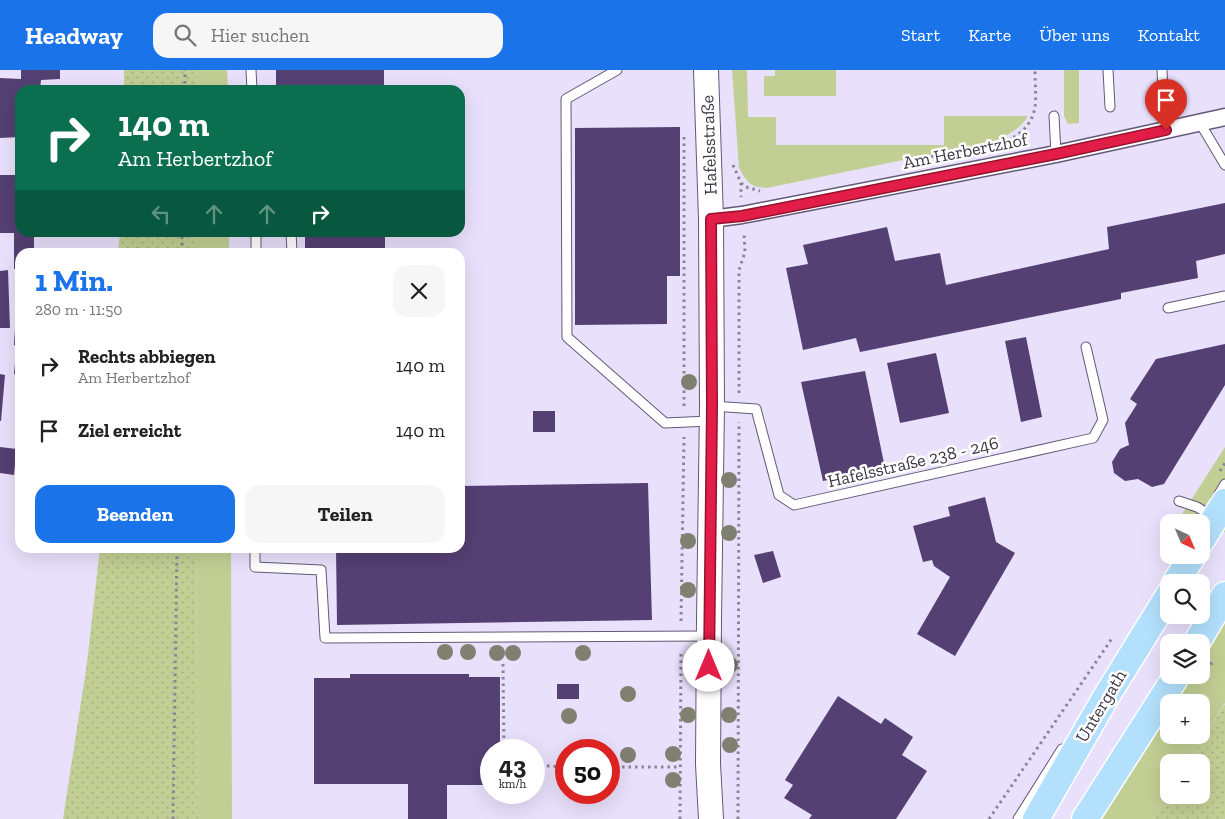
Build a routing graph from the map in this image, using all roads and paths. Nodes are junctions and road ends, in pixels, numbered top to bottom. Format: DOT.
graph roads {
  1 [pos="185,70"];
  2 [pos="251,70"];
  3 [pos="617,70"];
  4 [pos="706,70"];
  5 [pos="1035,70"];
  6 [pos="1108,70"];
  7 [pos="1162,70"];
  8 [pos="184,85"];
  9 [pos="252,85"];
  10 [pos="1110,107"];
  11 [pos="1054,116"];
  12 [pos="1225,117"];
  13 [pos="1200,123"];
  14 [pos="1166,130"];
  15 [pos="684,136"];
  16 [pos="1056,154"];
  17 [pos="917,160"];
  18 [pos="732,164"];
  19 [pos="1225,165"];
  20 [pos="741,183"];
  21 [pos="763,192"];
  22 [pos="742,216"];
  23 [pos="711,219"];
  24 [pos="1225,296"];
  25 [pos="1168,308"];
  26 [pos="1086,347"];
  27 [pos="739,408"];
  28 [pos="712,413"];
  29 [pos="684,422"];
  30 [pos="1225,484"];
  31 [pos="1180,502"];
  32 [pos="1216,508"];
  33 [pos="1210,521"];
  34 [pos="177,553"];
  35 [pos="255,553"];
  36 [pos="1186,564"];
  37 [pos="1178,574"];
  38 [pos="1225,595"];
  39 [pos="1160,601"];
  40 [pos="1116,632"];
  41 [pos="681,636"];
  42 [pos="709,636"];
  43 [pos="1210,638"];
  44 [pos="503,664"];
  45 [pos="1185,684"];
  46 [pos="504,739"];
  47 [pos="1068,739"];
  48 [pos="620,767"];
  49 [pos="680,767"];
  50 [pos="173,819"];
  51 [pos="680,819"];
  52 [pos="711,819"];
  53 [pos="738,819"];
  54 [pos="989,819"];
  55 [pos="1018,819"];
  56 [pos="1036,819"];
  57 [pos="1085,819"];
  1 -- 8 [label="path"];
  2 -- 9 [label="lane"];
  3 -- 29 [label="lane, Hafelsstraße 238 - 246"];
  4 -- 23 [label="main road, Hafelsstraße"];
  5 -- 17 [label="path"];
  6 -- 10 [label="lane"];
  7 -- 14 [label="lane"];
  11 -- 16 [label="lane"];
  12 -- 13 [label="street, Am Herbertzhof"];
  13 -- 14 [label="street, Am Herbertzhof"];
  13 -- 19 [label="lane"];
  14 -- 16 [label="street, Am Herbertzhof"];
  15 -- 29 [label="path"];
  16 -- 22 [label="street, Am Herbertzhof"];
  18 -- 20 [label="path"];
  20 -- 21 [label="path"];
  20 -- 22 [label="path"];
  22 -- 23 [label="street, Am Herbertzhof"];
  22 -- 27 [label="path"];
  23 -- 28 [label="main road, Hafelsstraße"];
  24 -- 25 [label="lane"];
  26 -- 27 [label="lane, Hafelsstraße 238 - 246"];
  27 -- 28 [label="lane, Hafelsstraße 238 - 246"];
  27 -- 53 [label="path"];
  28 -- 29 [label="lane, Hafelsstraße 238 - 246"];
  28 -- 42 [label="main road, Hafelsstraße"];
  29 -- 41 [label="path"];
  30 -- 32 [label="lane"];
  31 -- 32 [label="lane"];
  32 -- 33 [label="main road"];
  34 -- 50 [label="path"];
  35 -- 41 [label="lane"];
  36 -- 37 [label="main road, Untergath"];
  38 -- 43 [label="main road"];
  39 -- 56 [label="main road, Untergath"];
  40 -- 54 [label="path"];
  41 -- 42 [label="lane"];
  41 -- 49 [label="path"];
  42 -- 52 [label="main road, Hafelsstraße"];
  44 -- 46 [label="path"];
  45 -- 57 [label="main road"];
  47 -- 55 [label="lane"];
  48 -- 49 [label="path"];
  49 -- 51 [label="path"];
}
